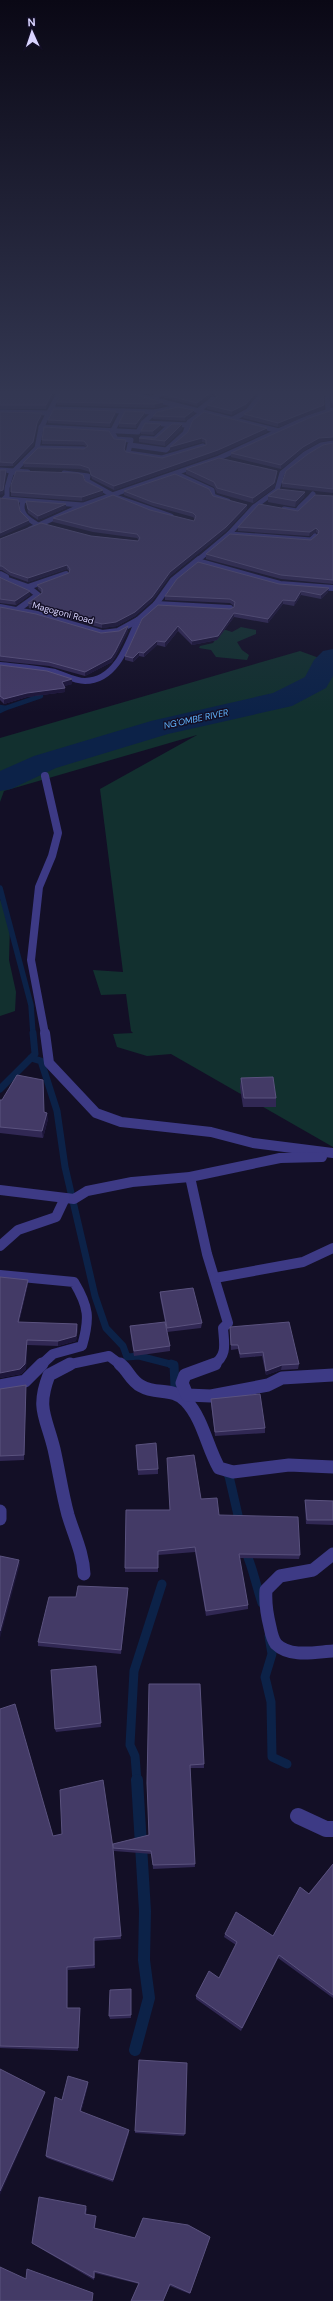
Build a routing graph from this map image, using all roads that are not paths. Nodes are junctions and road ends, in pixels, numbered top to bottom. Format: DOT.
graph roads {
  1 [pos="103,498"];
  2 [pos="122,498"];
  3 [pos="221,498"];
  4 [pos="268,498"];
  5 [pos="310,498"];
  6 [pos="2,499"];
  7 [pos="23,501"];
  8 [pos="232,502"];
  9 [pos="83,505"];
  10 [pos="247,505"];
  11 [pos="259,505"];
  12 [pos="278,508"];
  13 [pos="176,518"];
  14 [pos="41,525"];
  15 [pos="55,528"];
  16 [pos="25,531"];
  17 [pos="229,534"];
  18 [pos="315,536"];
  19 [pos="197,561"];
  20 [pos="0,574"];
  21 [pos="66,574"];
  22 [pos="28,587"];
  23 [pos="333,588"];
  24 [pos="156,604"];
  25 [pos="0,607"];
  26 [pos="230,608"];
  27 [pos="17,610"];
  28 [pos="138,620"];
  29 [pos="0,664"];
  30 [pos="45,776"];
  31 [pos="333,1153"];
  32 [pos="333,1157"];
  33 [pos="190,1177"];
  34 [pos="0,1190"];
  35 [pos="65,1198"];
  36 [pos="0,1246"];
  37 [pos="333,1248"];
  38 [pos="0,1275"];
  39 [pos="215,1278"];
  40 [pos="333,1375"];
  41 [pos="0,1386"];
  42 [pos="333,1467"];
  43 [pos="0,1511"];
  44 [pos="0,1518"];
  45 [pos="333,1554"];
  46 [pos="84,1574"];
  47 [pos="333,1651"];
  48 [pos="298,1816"];
  49 [pos="333,1829"];
  1 -- 9 [label="street"];
  2 -- 13 [label="street"];
  3 -- 8 [label="street"];
  4 -- 11 [label="street, Magogoni Road"];
  5 -- 12 [label="street"];
  6 -- 7 [label="street"];
  7 -- 9 [label="street"];
  7 -- 14 [label="street"];
  9 -- 14 [label="street"];
  10 -- 11 [label="street"];
  11 -- 17 [label="street, Magogoni Road"];
  14 -- 15 [label="street"];
  14 -- 16 [label="street"];
  17 -- 18 [label="street"];
  17 -- 19 [label="street, Magogoni Road"];
  19 -- 23 [label="street"];
  19 -- 24 [label="street, Magogoni Road"];
  20 -- 22 [label="street"];
  21 -- 22 [label="street"];
  22 -- 27 [label="street"];
  24 -- 26 [label="street"];
  24 -- 28 [label="street, Magogoni Road"];
  25 -- 27 [label="street, Magogoni Road"];
  27 -- 28 [label="street, Magogoni Road"];
  28 -- 29 [label="street"];
  30 -- 31 [label="street"];
  32 -- 33 [label="street"];
  33 -- 35 [label="street"];
  33 -- 39 [label="street"];
  34 -- 35 [label="street"];
  35 -- 36 [label="street"];
  37 -- 39 [label="street"];
  38 -- 41 [label="street"];
  39 -- 40 [label="street"];
  42 -- 46 [label="street"];
  43 -- 44 [label="street"];
  45 -- 47 [label="street"];
  48 -- 49 [label="street"];
}
